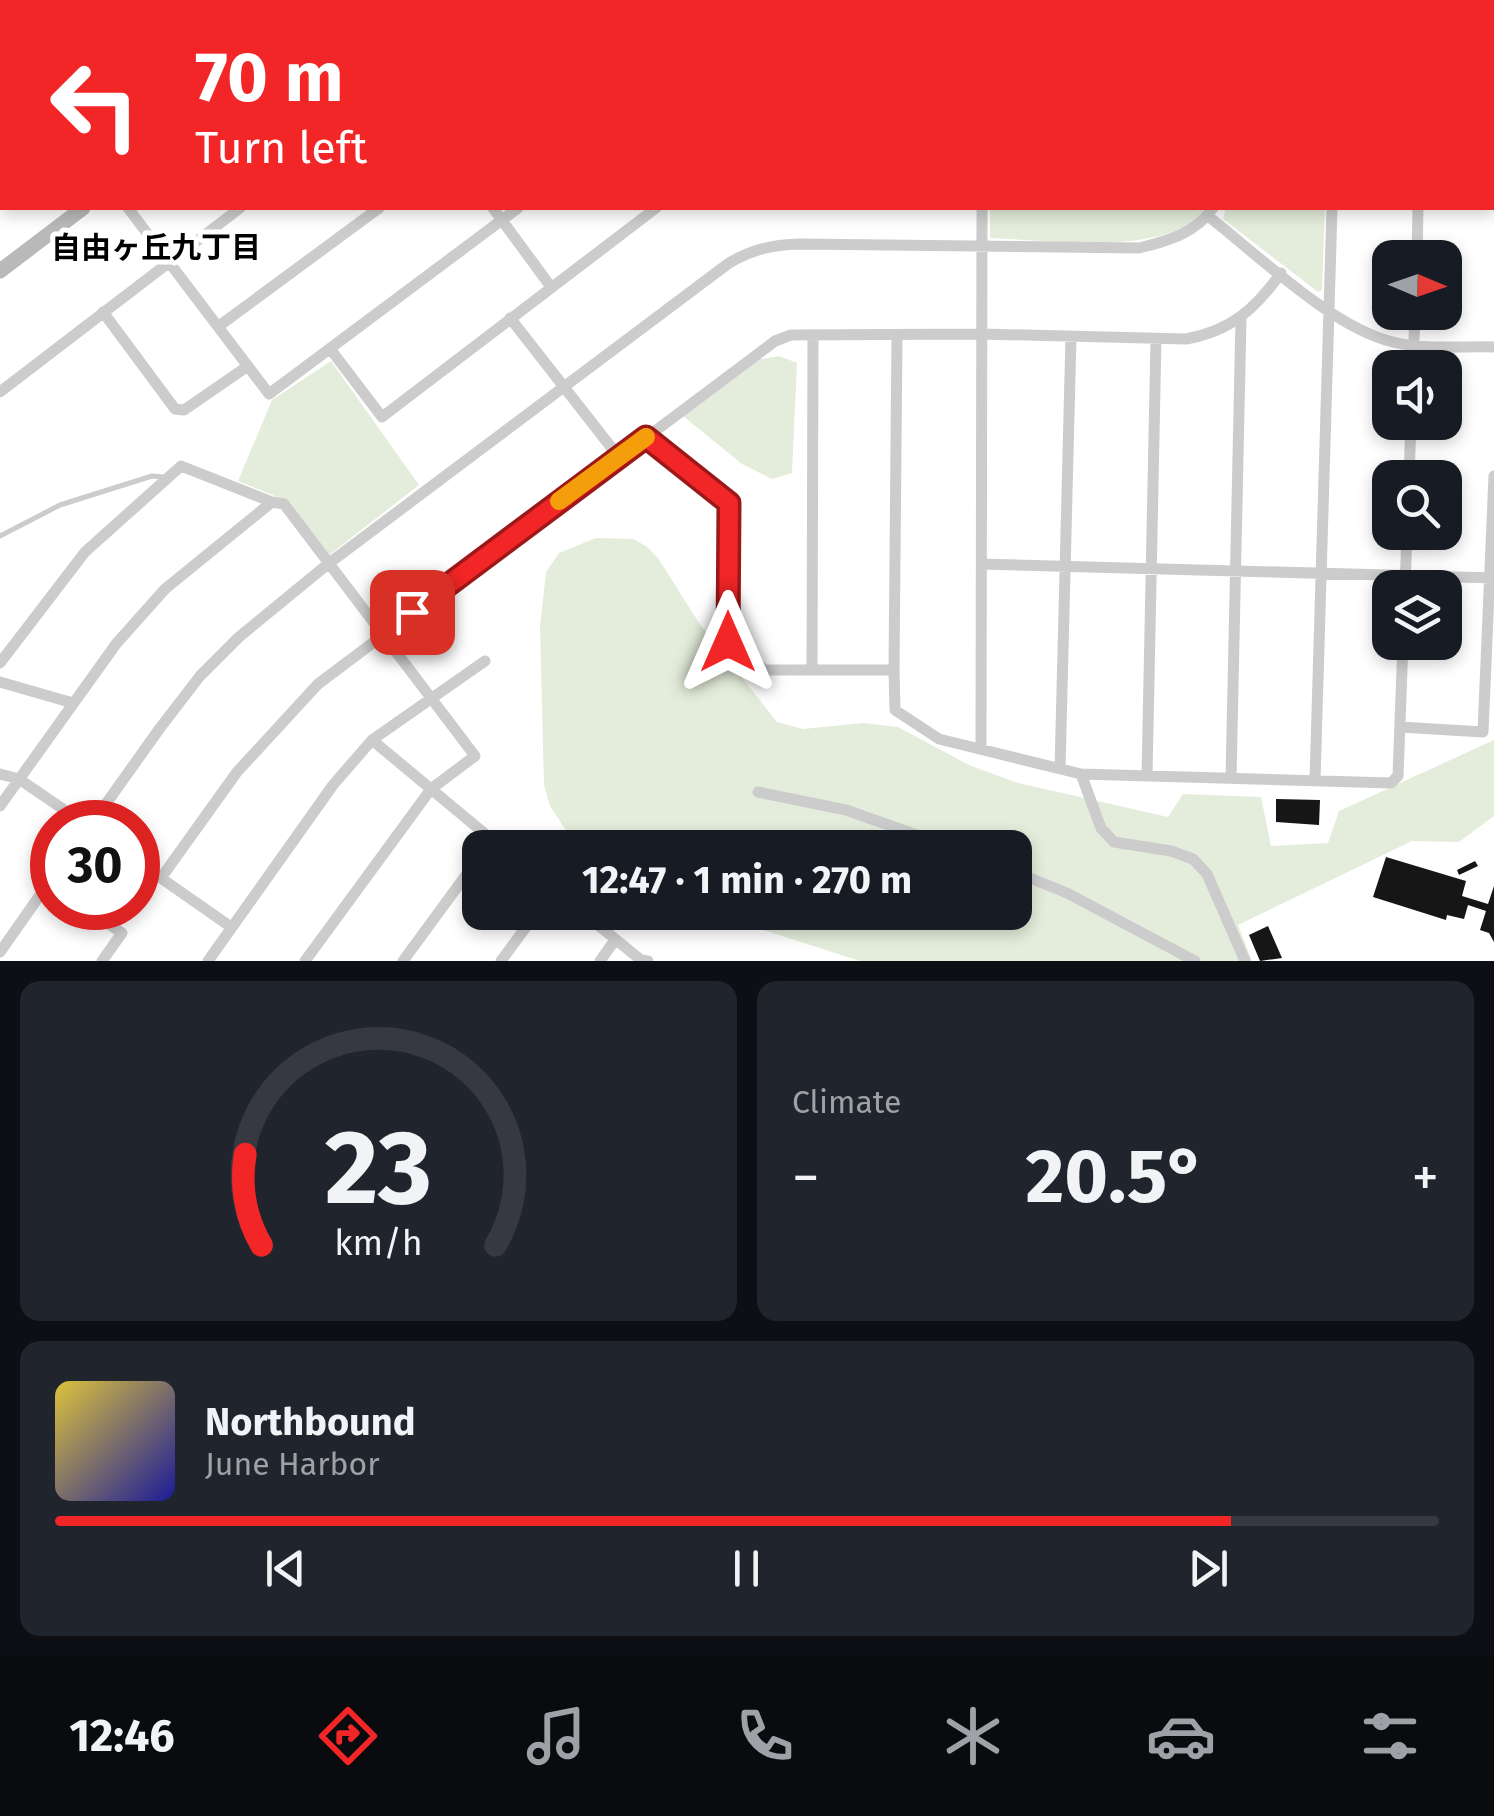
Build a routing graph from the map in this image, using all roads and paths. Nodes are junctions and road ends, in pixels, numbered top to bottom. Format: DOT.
graph roads {
  1 [pos="80,210"];
  2 [pos="130,210"];
  3 [pos="237,210"];
  4 [pos="376,210"];
  5 [pos="494,210"];
  6 [pos="515,210"];
  7 [pos="653,210"];
  8 [pos="982,210"];
  9 [pos="1332,210"];
  10 [pos="1418,210"];
  11 [pos="1210,212"];
  12 [pos="502,220"];
  13 [pos="1417,240"];
  14 [pos="982,245"];
  15 [pos="169,261"];
  16 [pos="0,272"];
  17 [pos="1281,273"];
  18 [pos="551,287"];
  19 [pos="1328,310"];
  20 [pos="103,312"];
  21 [pos="510,318"];
  22 [pos="1241,320"];
  23 [pos="219,326"];
  24 [pos="1414,330"];
  25 [pos="981,334"];
  26 [pos="813,335"];
  27 [pos="897,335"];
  28 [pos="1071,336"];
  29 [pos="1156,339"];
  30 [pos="1414,344"];
  31 [pos="1494,347"];
  32 [pos="330,350"];
  33 [pos="1414,350"];
  34 [pos="248,366"];
  35 [pos="563,389"];
  36 [pos="0,392"];
  37 [pos="646,437"];
  38 [pos="618,456"];
  39 [pos="1494,476"];
  40 [pos="164,478"];
  41 [pos="272,502"];
  42 [pos="0,536"];
  43 [pos="328,564"];
  44 [pos="982,564"];
  45 [pos="1066,567"];
  46 [pos="1151,570"];
  47 [pos="1237,572"];
  48 [pos="1320,574"];
  49 [pos="1491,578"];
  50 [pos="1372,579"];
  51 [pos="1462,579"];
  52 [pos="383,635"];
  53 [pos="1402,660"];
  54 [pos="486,661"];
  55 [pos="0,663"];
  56 [pos="812,670"];
  57 [pos="894,670"];
  58 [pos="0,682"];
  59 [pos="431,698"];
  60 [pos="74,703"];
  61 [pos="1400,727"];
  62 [pos="372,740"];
  63 [pos="981,748"];
  64 [pos="1060,770"];
  65 [pos="0,774"];
  66 [pos="1081,774"];
  67 [pos="1147,776"];
  68 [pos="1232,778"];
  69 [pos="18,779"];
  70 [pos="1315,780"];
  71 [pos="431,789"];
  72 [pos="758,792"];
  73 [pos="49,800"];
  74 [pos="109,800"];
  75 [pos="0,806"];
  76 [pos="477,830"];
  77 [pos="903,830"];
  78 [pos="160,878"];
  79 [pos="1032,879"];
  80 [pos="462,881"];
  81 [pos="30,910"];
  82 [pos="231,927"];
  83 [pos="118,930"];
  84 [pos="524,930"];
  85 [pos="604,930"];
  86 [pos="616,940"];
  87 [pos="0,952"];
  88 [pos="102,961"];
  89 [pos="208,961"];
  90 [pos="305,961"];
  91 [pos="404,961"];
  92 [pos="502,961"];
  93 [pos="600,961"];
  94 [pos="648,961"];
  95 [pos="1194,961"];
  96 [pos="1245,961"];
  1 -- 16 [label="street"];
  2 -- 15 [label="street"];
  3 -- 15 [label="street"];
  4 -- 23 [label="street"];
  5 -- 12 [label="street"];
  6 -- 12 [label="street"];
  7 -- 18 [label="street"];
  8 -- 14 [label="street"];
  9 -- 19 [label="street"];
  10 -- 13 [label="street"];
  11 -- 14 [label="street"];
  11 -- 17 [label="street"];
  12 -- 18 [label="street"];
  12 -- 32 [label="street"];
  14 -- 25 [label="street"];
  14 -- 35 [label="street"];
  15 -- 20 [label="street"];
  15 -- 23 [label="street"];
  17 -- 19 [label="street"];
  17 -- 22 [label="street"];
  18 -- 21 [label="street"];
  19 -- 30 [label="street"];
  19 -- 48 [label="street"];
  20 -- 34 [label="street"];
  20 -- 36 [label="street"];
  21 -- 32 [label="street"];
  21 -- 35 [label="street"];
  22 -- 29 [label="street"];
  22 -- 47 [label="street"];
  23 -- 34 [label="street"];
  24 -- 30 [label="street"];
  25 -- 27 [label="street"];
  25 -- 28 [label="street"];
  25 -- 44 [label="street"];
  26 -- 27 [label="street"];
  26 -- 37 [label="street"];
  26 -- 56 [label="street"];
  27 -- 57 [label="street"];
  28 -- 29 [label="street"];
  28 -- 45 [label="street"];
  29 -- 46 [label="street"];
  30 -- 31 [label="street"];
  30 -- 33 [label="street"];
  32 -- 34 [label="street"];
  35 -- 38 [label="street"];
  35 -- 43 [label="street"];
  37 -- 38 [label="street"];
  37 -- 56 [label="street"];
  38 -- 52 [label="street"];
  39 -- 49 [label="street"];
  40 -- 41 [label="street"];
  40 -- 42 [label="lane"];
  40 -- 55 [label="street"];
  41 -- 43 [label="street"];
  41 -- 60 [label="street"];
  43 -- 52 [label="street"];
  43 -- 74 [label="street"];
  44 -- 45 [label="street"];
  44 -- 63 [label="street"];
  45 -- 46 [label="street"];
  45 -- 64 [label="street"];
  46 -- 47 [label="street"];
  46 -- 67 [label="street"];
  47 -- 48 [label="street"];
  47 -- 68 [label="street"];
  48 -- 50 [label="street"];
  48 -- 70 [label="street"];
  49 -- 51 [label="street"];
  49 -- 61 [label="street"];
  52 -- 59 [label="street"];
  52 -- 78 [label="street"];
  53 -- 61 [label="street"];
  54 -- 59 [label="street"];
  56 -- 57 [label="street"];
  57 -- 63 [label="street"];
  58 -- 60 [label="street"];
  59 -- 62 [label="street"];
  59 -- 71 [label="street"];
  60 -- 69 [label="street"];
  61 -- 70 [label="street"];
  62 -- 71 [label="street"];
  62 -- 82 [label="street"];
  63 -- 64 [label="street"];
  64 -- 66 [label="street"];
  65 -- 69 [label="street"];
  66 -- 67 [label="street"];
  66 -- 96 [label="street"];
  67 -- 68 [label="street"];
  68 -- 70 [label="street"];
  69 -- 73 [label="street"];
  69 -- 75 [label="street"];
  71 -- 76 [label="street"];
  71 -- 90 [label="street"];
  72 -- 77 [label="street"];
  78 -- 82 [label="street"];
  79 -- 95 [label="street"];
  80 -- 91 [label="street"];
  81 -- 87 [label="street"];
  82 -- 89 [label="street"];
  83 -- 88 [label="street"];
  84 -- 92 [label="street"];
  85 -- 86 [label="street"];
  86 -- 93 [label="street"];
  86 -- 94 [label="street"];
}
